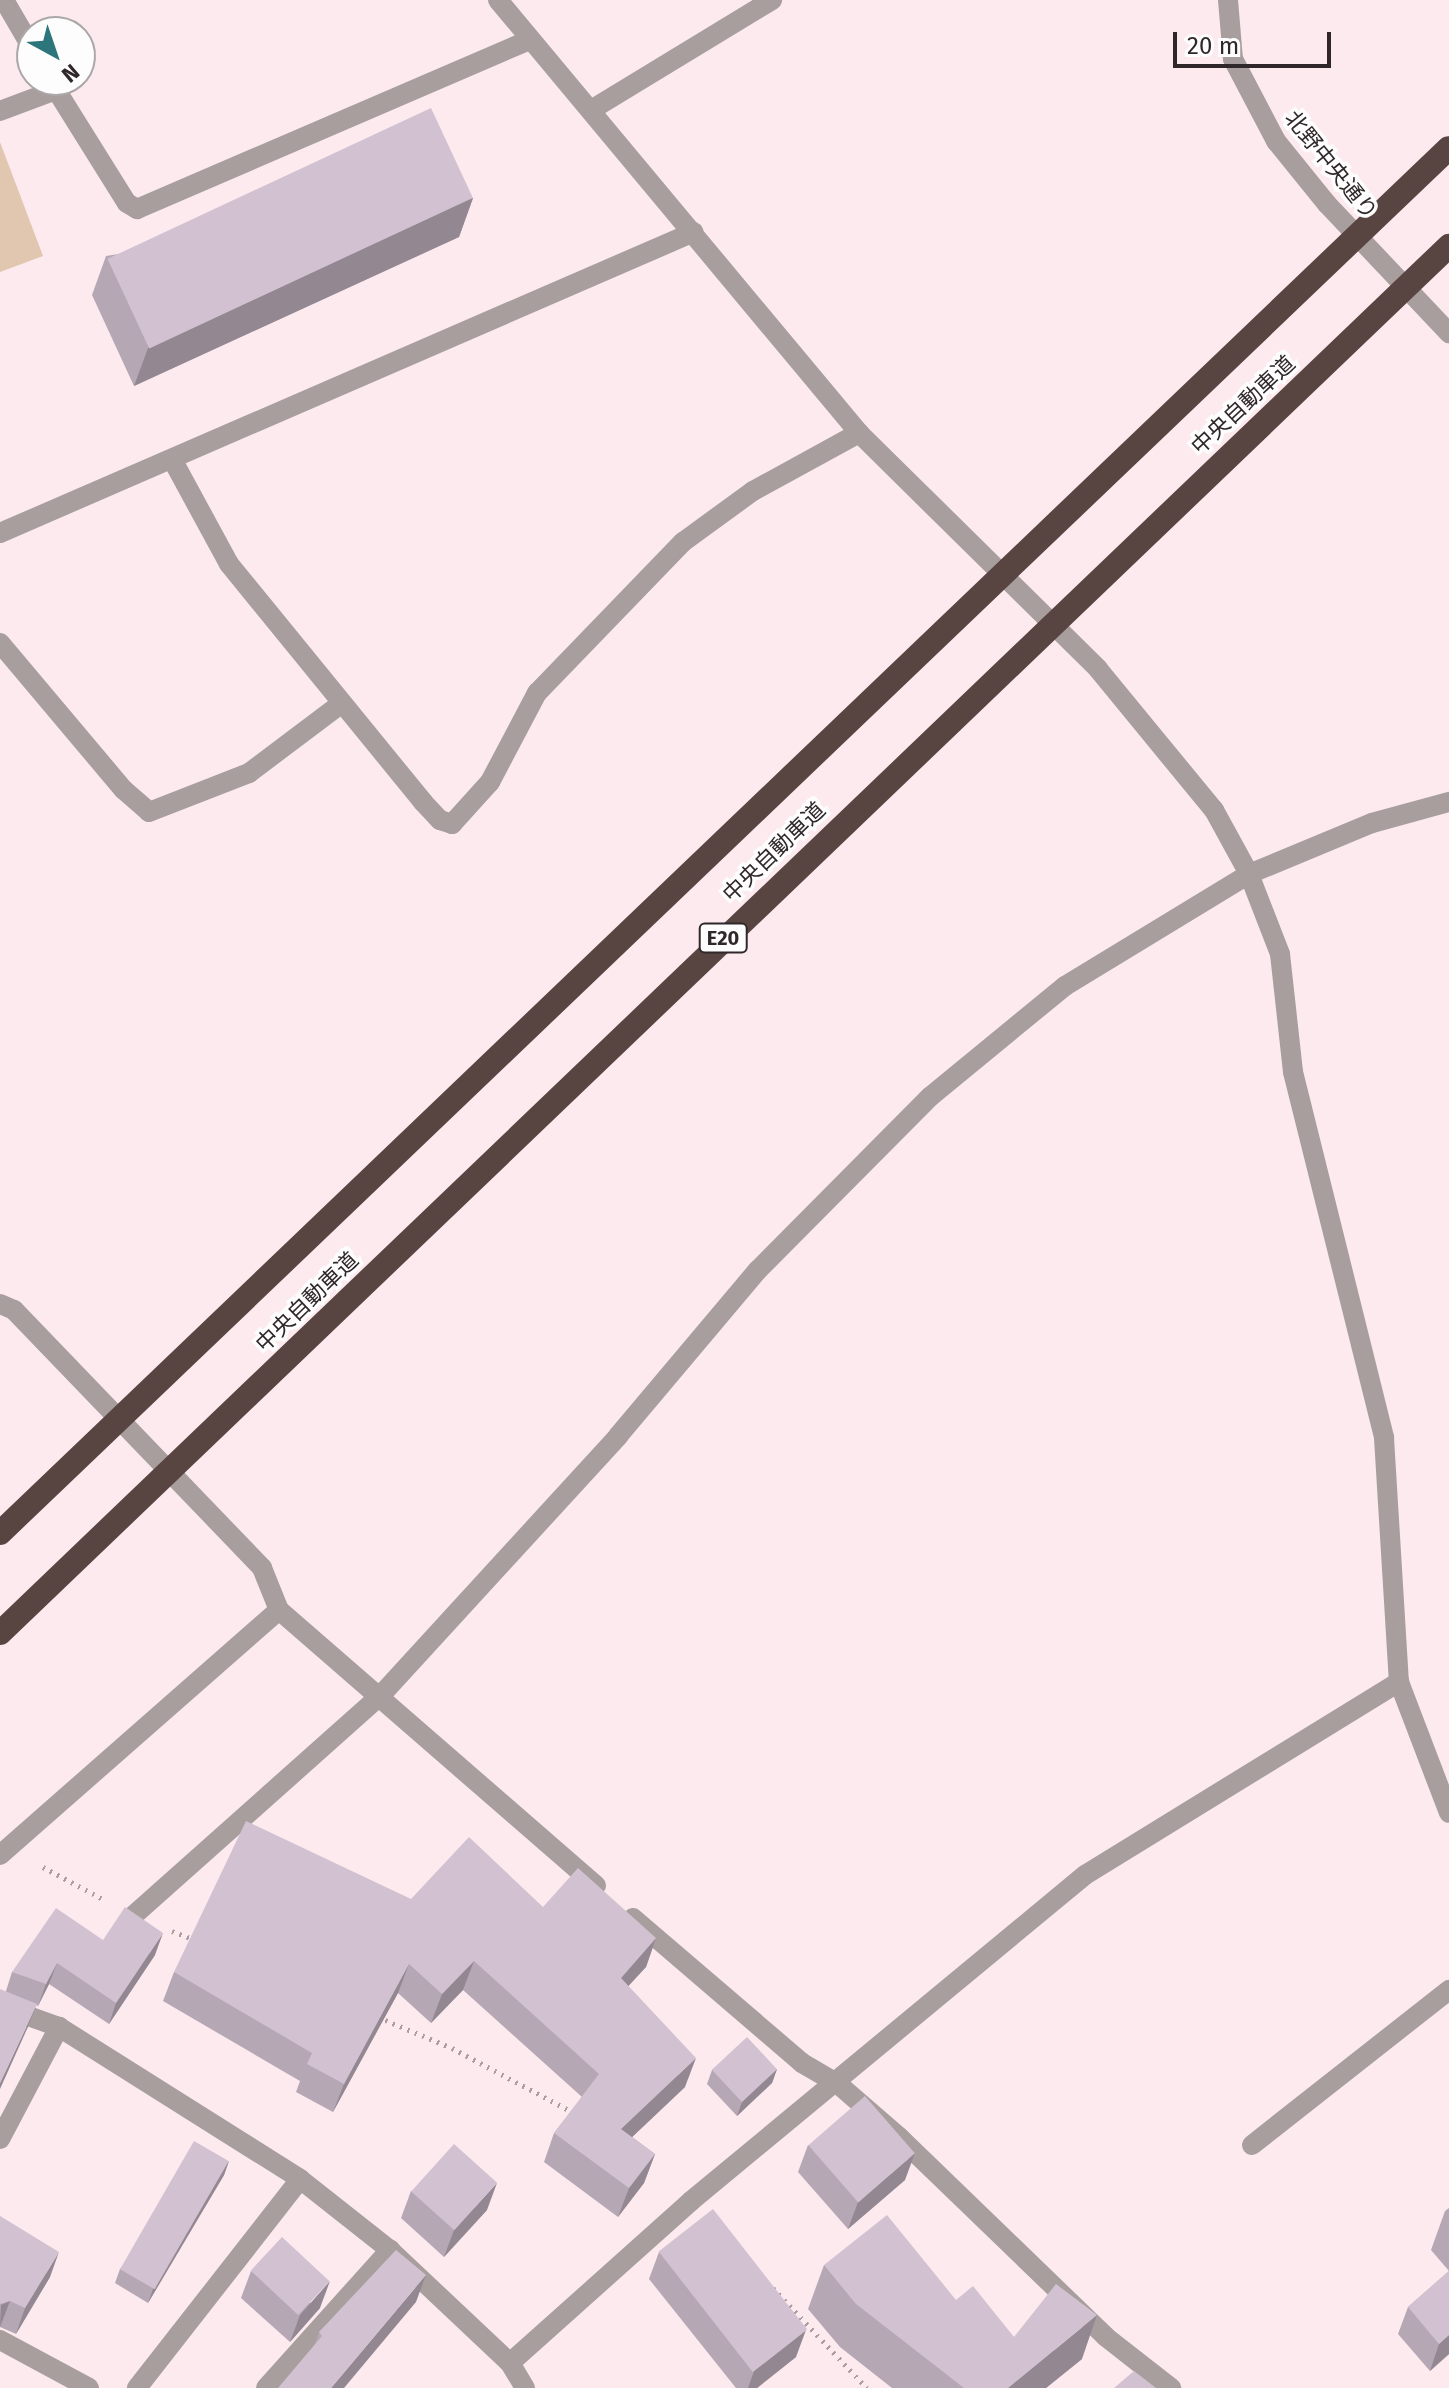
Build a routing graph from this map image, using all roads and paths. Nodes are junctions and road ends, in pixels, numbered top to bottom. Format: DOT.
graph roads {
  1 [pos="4,0"];
  2 [pos="498,0"];
  3 [pos="772,0"];
  4 [pos="1228,0"];
  5 [pos="16,21"];
  6 [pos="530,40"];
  7 [pos="31,96"];
  8 [pos="60,96"];
  9 [pos="591,110"];
  10 [pos="0,111"];
  11 [pos="1449,148"];
  12 [pos="694,232"];
  13 [pos="1449,246"];
  14 [pos="1449,333"];
  15 [pos="859,433"];
  16 [pos="172,459"];
  17 [pos="0,533"];
  18 [pos="0,643"];
  19 [pos="342,703"];
  20 [pos="1449,802"];
  21 [pos="1249,874"];
  22 [pos="0,1304"];
  23 [pos="0,1533"];
  24 [pos="279,1610"];
  25 [pos="0,1633"];
  26 [pos="1399,1682"];
  27 [pos="382,1694"];
  28 [pos="1449,1813"];
  29 [pos="0,1855"];
  30 [pos="38,1865"];
  31 [pos="134,1915"];
  32 [pos="204,1944"];
  33 [pos="1449,1990"];
  34 [pos="0,2006"];
  35 [pos="364,2011"];
  36 [pos="59,2027"];
  37 [pos="838,2084"];
  38 [pos="579,2117"];
  39 [pos="0,2139"];
  40 [pos="1252,2145"];
  41 [pos="300,2179"];
  42 [pos="390,2250"];
  43 [pos="764,2278"];
  44 [pos="0,2340"];
  45 [pos="510,2363"];
  46 [pos="89,2388"];
  47 [pos="137,2388"];
  48 [pos="266,2388"];
  49 [pos="525,2388"];
  50 [pos="867,2388"];
  51 [pos="1171,2388"];
  1 -- 5 [label="street"];
  2 -- 6 [label="street"];
  3 -- 9 [label="street"];
  4 -- 14 [label="street, 北野中央通り"];
  6 -- 8 [label="street"];
  6 -- 9 [label="street"];
  7 -- 10 [label="street"];
  9 -- 12 [label="street"];
  11 -- 23 [label="highway, 中央自動車道, bridge"];
  12 -- 15 [label="street"];
  12 -- 16 [label="street"];
  13 -- 25 [label="highway, 中央自動車道 / E20, bridge"];
  15 -- 19 [label="street"];
  15 -- 21 [label="street"];
  16 -- 17 [label="street"];
  16 -- 19 [label="street"];
  18 -- 19 [label="street"];
  20 -- 21 [label="street"];
  21 -- 26 [label="street"];
  21 -- 27 [label="street"];
  22 -- 24 [label="street"];
  24 -- 27 [label="street"];
  24 -- 29 [label="street"];
  26 -- 28 [label="street"];
  26 -- 37 [label="street"];
  27 -- 31 [label="street"];
  27 -- 37 [label="street"];
  30 -- 31 [label="path"];
  31 -- 32 [label="path"];
  33 -- 40 [label="street"];
  34 -- 36 [label="street"];
  35 -- 38 [label="path"];
  36 -- 39 [label="street"];
  36 -- 41 [label="street"];
  37 -- 45 [label="street"];
  37 -- 51 [label="street"];
  41 -- 42 [label="street"];
  41 -- 47 [label="street"];
  42 -- 45 [label="street"];
  42 -- 48 [label="street"];
  43 -- 50 [label="path"];
  44 -- 46 [label="street"];
  45 -- 49 [label="street"];
}
